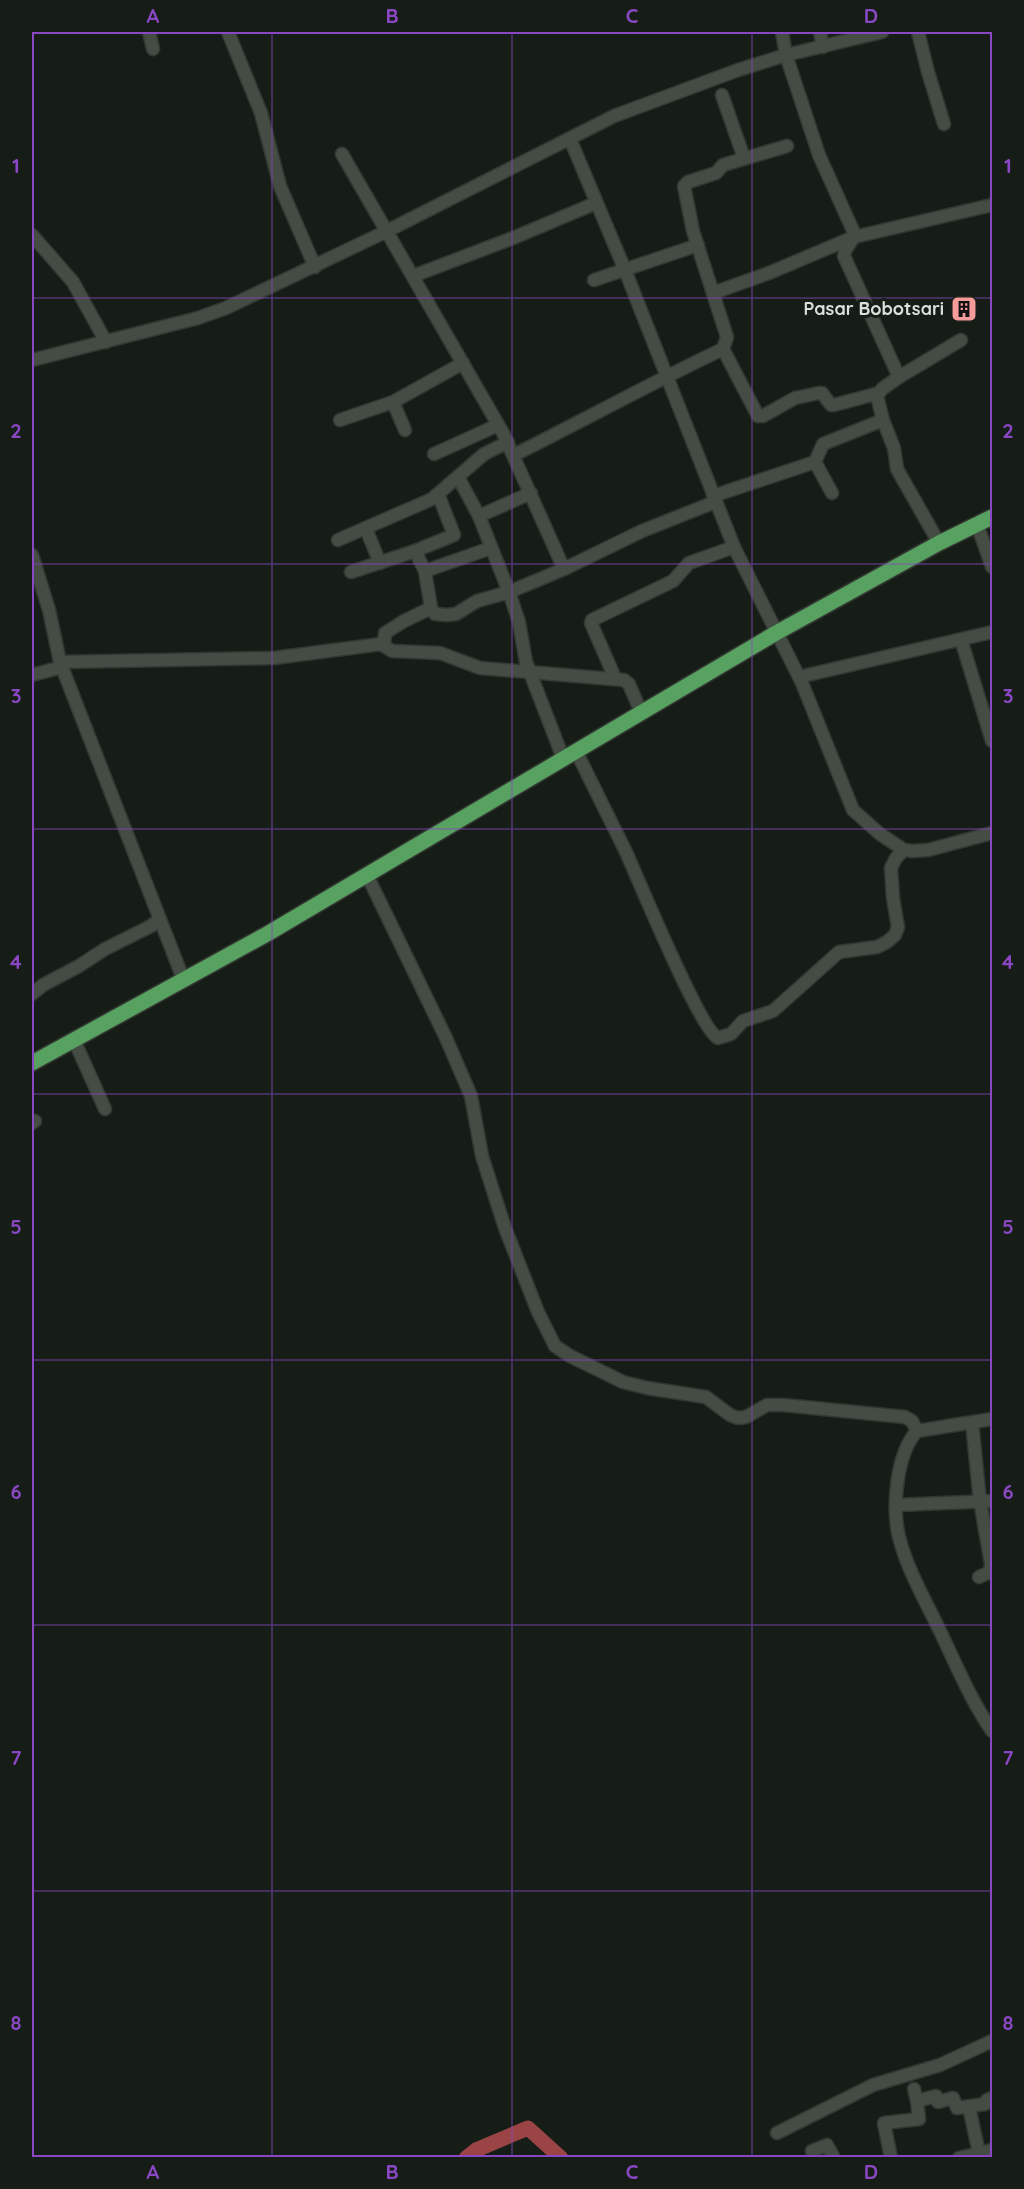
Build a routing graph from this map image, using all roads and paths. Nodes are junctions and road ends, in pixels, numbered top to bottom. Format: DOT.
graph roads {
  1 [pos="149,32"];
  2 [pos="228,32"];
  3 [pos="782,32"];
  4 [pos="820,32"];
  5 [pos="882,32"];
  6 [pos="918,32"];
  7 [pos="823,47"];
  8 [pos="153,49"];
  9 [pos="786,55"];
  10 [pos="722,95"];
  11 [pos="944,124"];
  12 [pos="570,139"];
  13 [pos="788,146"];
  14 [pos="342,154"];
  15 [pos="744,158"];
  16 [pos="596,204"];
  17 [pos="993,205"];
  18 [pos="387,231"];
  19 [pos="32,236"];
  20 [pos="854,237"];
  21 [pos="698,245"];
  22 [pos="315,267"];
  23 [pos="624,270"];
  24 [pos="413,276"];
  25 [pos="594,280"];
  26 [pos="713,293"];
  27 [pos="961,340"];
  28 [pos="106,342"];
  29 [pos="723,348"];
  30 [pos="32,360"];
  31 [pos="463,363"];
  32 [pos="666,375"];
  33 [pos="899,377"];
  34 [pos="879,393"];
  35 [pos="393,402"];
  36 [pos="340,420"];
  37 [pos="884,420"];
  38 [pos="498,425"];
  39 [pos="405,430"];
  40 [pos="508,442"];
  41 [pos="434,454"];
  42 [pos="514,455"];
  43 [pos="814,462"];
  44 [pos="458,477"];
  45 [pos="832,493"];
  46 [pos="438,494"];
  47 [pos="531,494"];
  48 [pos="714,499"];
  49 [pos="479,516"];
  50 [pos="993,517"];
  51 [pos="977,524"];
  52 [pos="366,529"];
  53 [pos="338,540"];
  54 [pos="939,543"];
  55 [pos="734,547"];
  56 [pos="491,548"];
  57 [pos="415,551"];
  58 [pos="32,555"];
  59 [pos="381,563"];
  60 [pos="993,567"];
  61 [pos="564,569"];
  62 [pos="425,571"];
  63 [pos="351,572"];
  64 [pos="509,592"];
  65 [pos="431,608"];
  66 [pos="993,632"];
  67 [pos="776,633"];
  68 [pos="993,638"];
  69 [pos="384,646"];
  70 [pos="963,646"];
  71 [pos="61,664"];
  72 [pos="531,672"];
  73 [pos="32,675"];
  74 [pos="615,678"];
  75 [pos="800,680"];
  76 [pos="641,712"];
  77 [pos="993,741"];
  78 [pos="570,755"];
  79 [pos="993,833"];
  80 [pos="904,850"];
  81 [pos="367,875"];
  82 [pos="160,919"];
  83 [pos="184,981"];
  84 [pos="32,994"];
  85 [pos="74,1040"];
  86 [pos="32,1063"];
  87 [pos="105,1109"];
  88 [pos="993,1419"];
  89 [pos="972,1423"];
  90 [pos="917,1431"];
  91 [pos="986,1501"];
  92 [pos="897,1505"];
  93 [pos="992,1564"];
  94 [pos="979,1577"];
  95 [pos="993,1731"];
  96 [pos="993,2041"];
  97 [pos="993,2098"];
  98 [pos="969,2107"];
  99 [pos="777,2133"];
  100 [pos="993,2150"];
  101 [pos="812,2151"];
  102 [pos="979,2153"];
  103 [pos="834,2157"];
  104 [pos="891,2157"];
  105 [pos="959,2157"];
  1 -- 8 [label="street"];
  2 -- 22 [label="street"];
  3 -- 9 [label="street"];
  4 -- 7 [label="street"];
  5 -- 7 [label="street"];
  6 -- 11 [label="street"];
  7 -- 9 [label="street"];
  9 -- 12 [label="street"];
  9 -- 20 [label="street"];
  10 -- 15 [label="street"];
  12 -- 16 [label="street"];
  12 -- 18 [label="street"];
  13 -- 15 [label="street"];
  14 -- 18 [label="street"];
  15 -- 21 [label="street"];
  16 -- 23 [label="street"];
  16 -- 24 [label="street"];
  17 -- 20 [label="street"];
  18 -- 22 [label="street"];
  18 -- 24 [label="street"];
  19 -- 28 [label="street"];
  20 -- 26 [label="street"];
  20 -- 33 [label="street"];
  21 -- 23 [label="street"];
  21 -- 26 [label="street"];
  22 -- 28 [label="street"];
  23 -- 25 [label="street"];
  23 -- 32 [label="street"];
  24 -- 31 [label="street"];
  26 -- 29 [label="street"];
  27 -- 33 [label="street"];
  28 -- 30 [label="street"];
  29 -- 32 [label="street"];
  29 -- 34 [label="street"];
  31 -- 35 [label="street"];
  31 -- 38 [label="street"];
  32 -- 42 [label="street"];
  32 -- 48 [label="street"];
  33 -- 34 [label="street"];
  34 -- 37 [label="street"];
  35 -- 36 [label="street"];
  35 -- 39 [label="street"];
  37 -- 43 [label="street"];
  37 -- 54 [label="street"];
  38 -- 40 [label="street"];
  38 -- 41 [label="street"];
  40 -- 42 [label="street"];
  40 -- 44 [label="street"];
  42 -- 47 [label="street"];
  43 -- 45 [label="street"];
  43 -- 48 [label="street"];
  44 -- 46 [label="street"];
  44 -- 49 [label="street"];
  46 -- 52 [label="street"];
  46 -- 57 [label="street"];
  47 -- 49 [label="street"];
  47 -- 61 [label="street"];
  48 -- 55 [label="street"];
  48 -- 61 [label="street"];
  49 -- 56 [label="street"];
  50 -- 51 [label="main road"];
  51 -- 54 [label="main road"];
  51 -- 60 [label="street"];
  52 -- 53 [label="street"];
  52 -- 59 [label="street"];
  54 -- 67 [label="main road"];
  55 -- 67 [label="street"];
  55 -- 74 [label="street"];
  56 -- 62 [label="street"];
  56 -- 64 [label="street"];
  57 -- 59 [label="street"];
  57 -- 62 [label="street"];
  58 -- 71 [label="street"];
  59 -- 63 [label="street"];
  61 -- 64 [label="street"];
  62 -- 65 [label="street"];
  64 -- 65 [label="street"];
  64 -- 72 [label="street"];
  65 -- 69 [label="street"];
  66 -- 75 [label="street"];
  67 -- 75 [label="street"];
  67 -- 76 [label="main road"];
  68 -- 70 [label="street"];
  69 -- 71 [label="street"];
  69 -- 72 [label="street"];
  70 -- 75 [label="street"];
  70 -- 77 [label="street"];
  71 -- 73 [label="street"];
  71 -- 82 [label="street"];
  72 -- 74 [label="street"];
  72 -- 78 [label="street"];
  74 -- 76 [label="street"];
  75 -- 80 [label="street"];
  76 -- 78 [label="main road"];
  78 -- 80 [label="street"];
  78 -- 81 [label="main road"];
  79 -- 80 [label="street"];
  81 -- 83 [label="main road"];
  81 -- 90 [label="street"];
  82 -- 83 [label="street"];
  82 -- 84 [label="street"];
  83 -- 85 [label="main road"];
  85 -- 86 [label="main road"];
  85 -- 87 [label="street"];
  88 -- 89 [label="street"];
  89 -- 90 [label="street"];
  89 -- 91 [label="street"];
  90 -- 92 [label="street"];
  91 -- 92 [label="street"];
  91 -- 93 [label="street"];
  92 -- 95 [label="street"];
  93 -- 94 [label="street"];
  96 -- 99 [label="street"];
  97 -- 98 [label="street"];
  98 -- 102 [label="street"];
  98 -- 104 [label="street"];
  100 -- 102 [label="street"];
  101 -- 103 [label="street"];
  102 -- 105 [label="street"];
}
